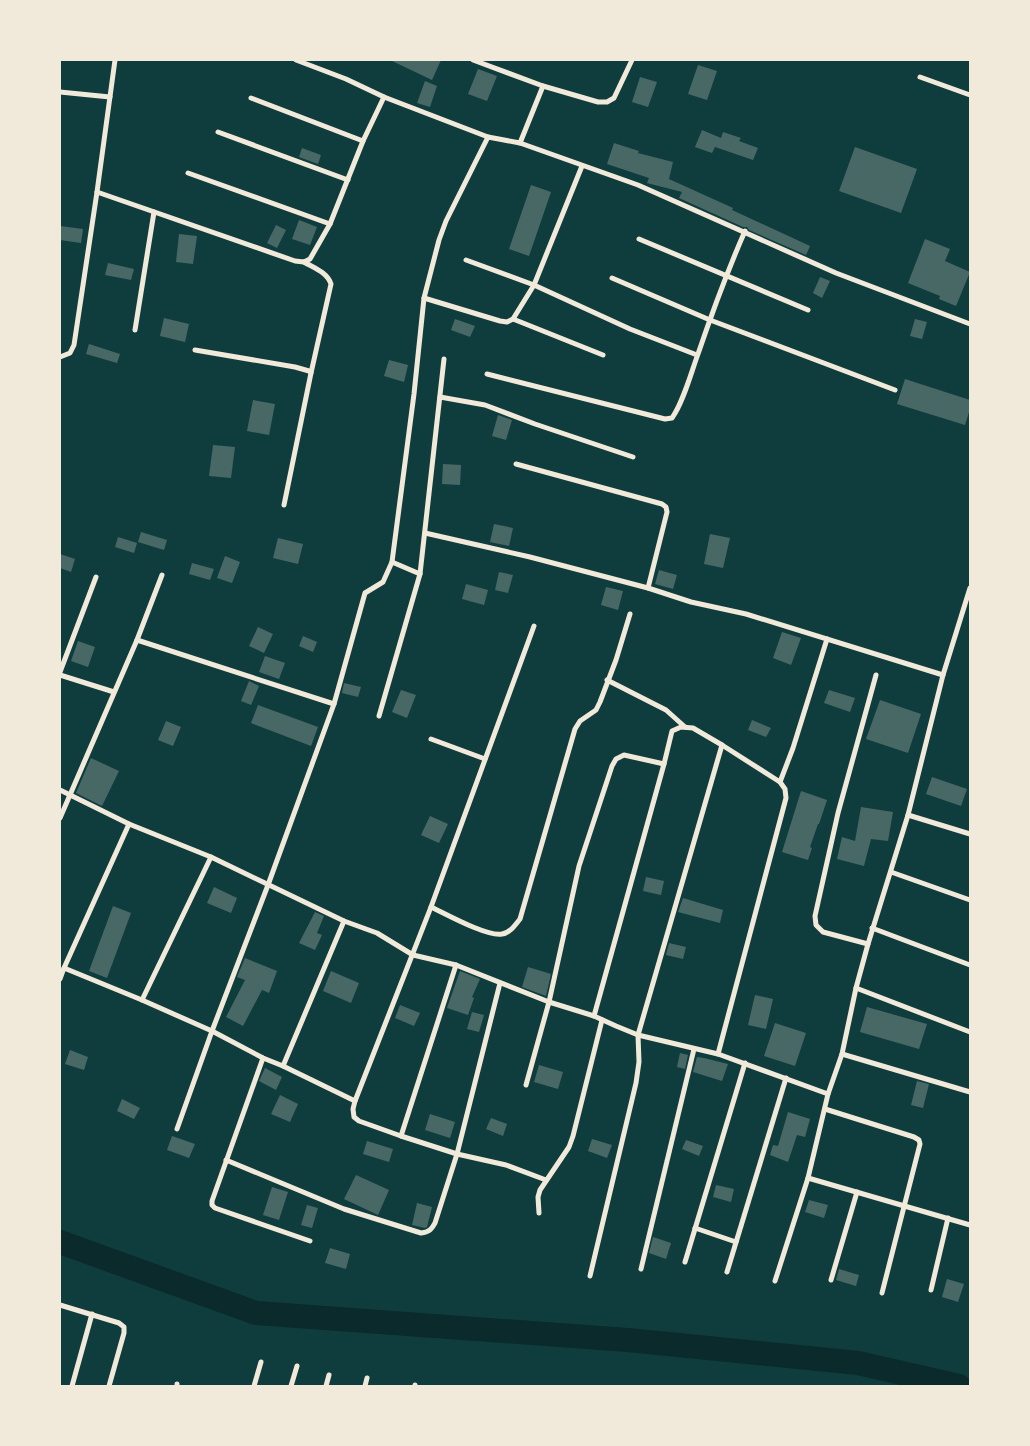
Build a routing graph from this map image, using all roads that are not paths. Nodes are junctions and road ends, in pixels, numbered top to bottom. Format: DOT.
graph roads {
  1 [pos="115,60"];
  2 [pos="296,60"];
  3 [pos="473,60"];
  4 [pos="632,60"];
  5 [pos="920,77"];
  6 [pos="542,86"];
  7 [pos="60,92"];
  8 [pos="970,95"];
  9 [pos="110,97"];
  10 [pos="384,97"];
  11 [pos="251,98"];
  12 [pos="218,132"];
  13 [pos="488,137"];
  14 [pos="363,141"];
  15 [pos="520,143"];
  16 [pos="582,166"];
  17 [pos="188,174"];
  18 [pos="348,180"];
  19 [pos="97,192"];
  20 [pos="154,212"];
  21 [pos="330,224"];
  22 [pos="744,231"];
  23 [pos="639,239"];
  24 [pos="466,260"];
  25 [pos="304,262"];
  26 [pos="726,275"];
  27 [pos="612,278"];
  28 [pos="534,285"];
  29 [pos="424,298"];
  30 [pos="808,310"];
  31 [pos="513,319"];
  32 [pos="710,320"];
  33 [pos="970,324"];
  34 [pos="135,330"];
  35 [pos="196,350"];
  36 [pos="603,355"];
  37 [pos="697,355"];
  38 [pos="60,357"];
  39 [pos="444,359"];
  40 [pos="311,373"];
  41 [pos="487,374"];
  42 [pos="896,390"];
  43 [pos="440,397"];
  44 [pos="633,457"];
  45 [pos="516,464"];
  46 [pos="284,505"];
  47 [pos="425,533"];
  48 [pos="392,562"];
  49 [pos="420,574"];
  50 [pos="162,575"];
  51 [pos="96,577"];
  52 [pos="648,588"];
  53 [pos="970,588"];
  54 [pos="630,614"];
  55 [pos="534,626"];
  56 [pos="827,639"];
  57 [pos="137,640"];
  58 [pos="60,673"];
  59 [pos="876,675"];
  60 [pos="943,675"];
  61 [pos="608,680"];
  62 [pos="114,692"];
  63 [pos="334,704"];
  64 [pos="380,716"];
  65 [pos="686,727"];
  66 [pos="431,739"];
  67 [pos="722,745"];
  68 [pos="485,759"];
  69 [pos="664,764"];
  70 [pos="780,782"];
  71 [pos="60,790"];
  72 [pos="70,795"];
  73 [pos="908,814"];
  74 [pos="60,818"];
  75 [pos="129,824"];
  76 [pos="970,834"];
  77 [pos="211,857"];
  78 [pos="891,872"];
  79 [pos="268,885"];
  80 [pos="970,900"];
  81 [pos="431,907"];
  82 [pos="344,921"];
  83 [pos="872,928"];
  84 [pos="868,944"];
  85 [pos="413,954"];
  86 [pos="456,965"];
  87 [pos="970,965"];
  88 [pos="64,968"];
  89 [pos="60,979"];
  90 [pos="500,983"];
  91 [pos="856,988"];
  92 [pos="142,1000"];
  93 [pos="549,1002"];
  94 [pos="594,1016"];
  95 [pos="602,1020"];
  96 [pos="212,1031"];
  97 [pos="970,1032"];
  98 [pos="638,1035"];
  99 [pos="694,1049"];
  100 [pos="718,1054"];
  101 [pos="842,1054"];
  102 [pos="263,1058"];
  103 [pos="745,1064"];
  104 [pos="284,1066"];
  105 [pos="786,1078"];
  106 [pos="526,1085"];
  107 [pos="970,1092"];
  108 [pos="828,1094"];
  109 [pos="355,1101"];
  110 [pos="825,1109"];
  111 [pos="176,1129"];
  112 [pos="401,1136"];
  113 [pos="457,1154"];
  114 [pos="226,1160"];
  115 [pos="808,1178"];
  116 [pos="546,1180"];
  117 [pos="857,1192"];
  118 [pos="904,1206"];
  119 [pos="539,1213"];
  120 [pos="948,1218"];
  121 [pos="970,1225"];
  122 [pos="695,1228"];
  123 [pos="310,1241"];
  124 [pos="736,1242"];
  125 [pos="685,1262"];
  126 [pos="641,1268"];
  127 [pos="727,1272"];
  128 [pos="590,1276"];
  129 [pos="831,1280"];
  130 [pos="775,1281"];
  131 [pos="931,1290"];
  132 [pos="882,1293"];
  133 [pos="60,1305"];
  134 [pos="92,1314"];
  135 [pos="261,1362"];
  136 [pos="296,1366"];
  137 [pos="329,1375"];
  138 [pos="367,1378"];
  139 [pos="72,1386"];
  140 [pos="109,1386"];
  141 [pos="254,1386"];
  142 [pos="291,1386"];
  143 [pos="326,1386"];
  144 [pos="365,1386"];
  1 -- 9 [label="street"];
  2 -- 10 [label="street"];
  3 -- 6 [label="street"];
  4 -- 6 [label="street"];
  5 -- 8 [label="street"];
  6 -- 15 [label="street"];
  7 -- 9 [label="street"];
  9 -- 19 [label="street"];
  10 -- 13 [label="street"];
  10 -- 14 [label="street"];
  11 -- 14 [label="street"];
  12 -- 18 [label="street"];
  13 -- 15 [label="street"];
  13 -- 29 [label="street"];
  14 -- 18 [label="street"];
  15 -- 16 [label="street"];
  16 -- 22 [label="street"];
  16 -- 28 [label="street"];
  17 -- 21 [label="street"];
  18 -- 21 [label="street"];
  19 -- 20 [label="street"];
  19 -- 38 [label="street"];
  20 -- 25 [label="street"];
  20 -- 34 [label="street"];
  21 -- 25 [label="street"];
  22 -- 26 [label="street"];
  22 -- 33 [label="street"];
  23 -- 26 [label="street"];
  24 -- 28 [label="street"];
  25 -- 40 [label="street"];
  26 -- 30 [label="street"];
  26 -- 32 [label="street"];
  27 -- 32 [label="street"];
  28 -- 31 [label="street"];
  28 -- 37 [label="street"];
  29 -- 31 [label="street"];
  29 -- 48 [label="street"];
  31 -- 36 [label="street"];
  32 -- 37 [label="street"];
  32 -- 42 [label="street"];
  35 -- 40 [label="street"];
  37 -- 41 [label="street"];
  39 -- 43 [label="street"];
  40 -- 46 [label="street"];
  43 -- 44 [label="street"];
  43 -- 47 [label="street"];
  45 -- 52 [label="street"];
  47 -- 49 [label="street"];
  47 -- 52 [label="street"];
  48 -- 49 [label="street"];
  48 -- 63 [label="street"];
  49 -- 64 [label="street"];
  50 -- 57 [label="street"];
  51 -- 58 [label="street"];
  52 -- 56 [label="street"];
  53 -- 60 [label="street"];
  54 -- 61 [label="street"];
  55 -- 68 [label="street"];
  56 -- 60 [label="street"];
  56 -- 70 [label="street"];
  57 -- 62 [label="street"];
  57 -- 63 [label="street"];
  58 -- 62 [label="street"];
  59 -- 84 [label="street"];
  60 -- 73 [label="street"];
  61 -- 65 [label="street"];
  61 -- 81 [label="street"];
  62 -- 72 [label="street"];
  63 -- 79 [label="street"];
  65 -- 67 [label="street"];
  65 -- 69 [label="street"];
  66 -- 68 [label="street"];
  67 -- 70 [label="street"];
  67 -- 98 [label="street"];
  68 -- 81 [label="street"];
  69 -- 93 [label="street"];
  69 -- 94 [label="street"];
  70 -- 100 [label="street"];
  71 -- 72 [label="street"];
  72 -- 74 [label="street"];
  72 -- 75 [label="street"];
  73 -- 76 [label="street"];
  73 -- 78 [label="street"];
  75 -- 77 [label="street"];
  75 -- 88 [label="street"];
  77 -- 79 [label="street"];
  77 -- 92 [label="street"];
  78 -- 80 [label="street"];
  78 -- 83 [label="street"];
  79 -- 82 [label="street"];
  79 -- 96 [label="street"];
  81 -- 85 [label="street"];
  82 -- 85 [label="street"];
  82 -- 104 [label="street"];
  83 -- 84 [label="street"];
  83 -- 87 [label="street"];
  84 -- 91 [label="street"];
  85 -- 86 [label="street"];
  85 -- 109 [label="street"];
  86 -- 90 [label="street"];
  86 -- 112 [label="street"];
  88 -- 89 [label="street"];
  88 -- 92 [label="street"];
  90 -- 93 [label="street"];
  90 -- 113 [label="street"];
  91 -- 97 [label="street"];
  91 -- 101 [label="street"];
  92 -- 96 [label="street"];
  93 -- 94 [label="street"];
  93 -- 106 [label="street"];
  94 -- 95 [label="street"];
  95 -- 98 [label="street"];
  95 -- 116 [label="street"];
  96 -- 102 [label="street"];
  96 -- 111 [label="street"];
  98 -- 99 [label="street"];
  98 -- 128 [label="street"];
  99 -- 100 [label="street"];
  99 -- 126 [label="street"];
  100 -- 103 [label="street"];
  101 -- 107 [label="street"];
  101 -- 108 [label="street"];
  102 -- 104 [label="street"];
  102 -- 114 [label="street"];
  103 -- 105 [label="street"];
  103 -- 122 [label="street"];
  104 -- 109 [label="street"];
  105 -- 108 [label="street"];
  105 -- 124 [label="street"];
  108 -- 110 [label="street"];
  109 -- 112 [label="street"];
  110 -- 115 [label="street"];
  110 -- 118 [label="street"];
  112 -- 113 [label="street"];
  113 -- 114 [label="street"];
  113 -- 116 [label="street"];
  114 -- 123 [label="street"];
  115 -- 117 [label="street"];
  115 -- 130 [label="street"];
  116 -- 119 [label="street"];
  117 -- 118 [label="street"];
  117 -- 129 [label="street"];
  118 -- 120 [label="street"];
  118 -- 132 [label="street"];
  120 -- 121 [label="street"];
  120 -- 131 [label="street"];
  122 -- 124 [label="street"];
  122 -- 125 [label="street"];
  124 -- 127 [label="street"];
  133 -- 134 [label="street"];
  134 -- 139 [label="street"];
  134 -- 140 [label="street"];
  135 -- 141 [label="street"];
  136 -- 142 [label="street"];
  137 -- 143 [label="street"];
  138 -- 144 [label="street"];
}
